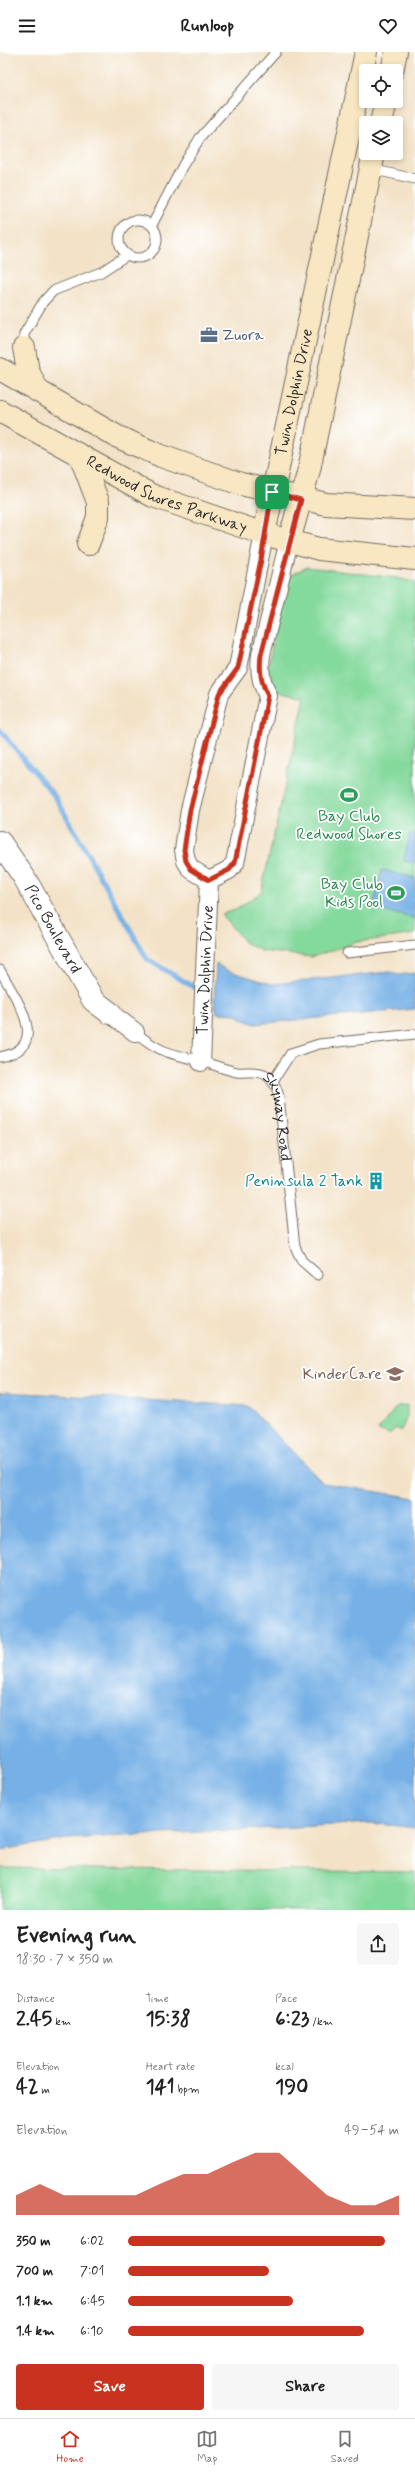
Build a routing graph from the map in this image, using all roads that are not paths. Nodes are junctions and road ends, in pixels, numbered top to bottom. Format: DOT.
graph roads {
  1 [pos="276,52"];
  2 [pos="366,52"];
  3 [pos="396,52"];
  4 [pos="393,64"];
  5 [pos="373,161"];
  6 [pos="415,179"];
  7 [pos="152,225"];
  8 [pos="127,255"];
  9 [pos="24,348"];
  10 [pos="0,369"];
  11 [pos="38,391"];
  12 [pos="0,411"];
  13 [pos="80,455"];
  14 [pos="272,492"];
  15 [pos="301,500"];
  16 [pos="415,509"];
  17 [pos="264,534"];
  18 [pos="289,541"];
  19 [pos="88,544"];
  20 [pos="415,559"];
  21 [pos="0,842"];
  22 [pos="209,880"];
  23 [pos="415,945"];
  24 [pos="347,953"];
  25 [pos="0,970"];
  26 [pos="110,1013"];
  27 [pos="135,1032"];
  28 [pos="415,1034"];
  29 [pos="0,1058"];
  30 [pos="201,1062"];
  31 [pos="273,1081"];
  32 [pos="318,1275"];
  1 -- 7 [label="lane"];
  2 -- 14 [label="main road, Twin Dolphin Drive"];
  3 -- 4 [label="main road"];
  5 -- 6 [label="lane"];
  5 -- 15 [label="main road, Twin Dolphin Drive"];
  7 -- 8 [label="lane"];
  7 -- 8 [label="lane"];
  8 -- 9 [label="lane"];
  9 -- 11 [label="main road"];
  10 -- 11 [label="main road, Redwood Shores Parkway"];
  11 -- 14 [label="main road, Redwood Shores Parkway"];
  12 -- 13 [label="main road, Redwood Shores Parkway"];
  13 -- 17 [label="main road, Redwood Shores Parkway"];
  13 -- 19 [label="main road"];
  14 -- 15 [label="main road, Redwood Shores Parkway"];
  14 -- 17 [label="main road, Twin Dolphin Drive"];
  15 -- 16 [label="main road, Redwood Shores Parkway"];
  15 -- 18 [label="main road, Twin Dolphin Drive"];
  17 -- 18 [label="main road, Redwood Shores Parkway"];
  17 -- 22 [label="street, Twin Dolphin Drive"];
  18 -- 20 [label="main road, Redwood Shores Parkway"];
  18 -- 22 [label="street, Twin Dolphin Drive"];
  21 -- 26 [label="street, Pico Boulevard"];
  22 -- 30 [label="street, Twin Dolphin Drive"];
  23 -- 24 [label="lane"];
  25 -- 29 [label="lane"];
  26 -- 27 [label="street, Skyway Road"];
  27 -- 30 [label="lane, Skyway Road"];
  28 -- 31 [label="lane"];
  30 -- 31 [label="lane, Skyway Road"];
  31 -- 32 [label="lane, Skyway Road"];
}
